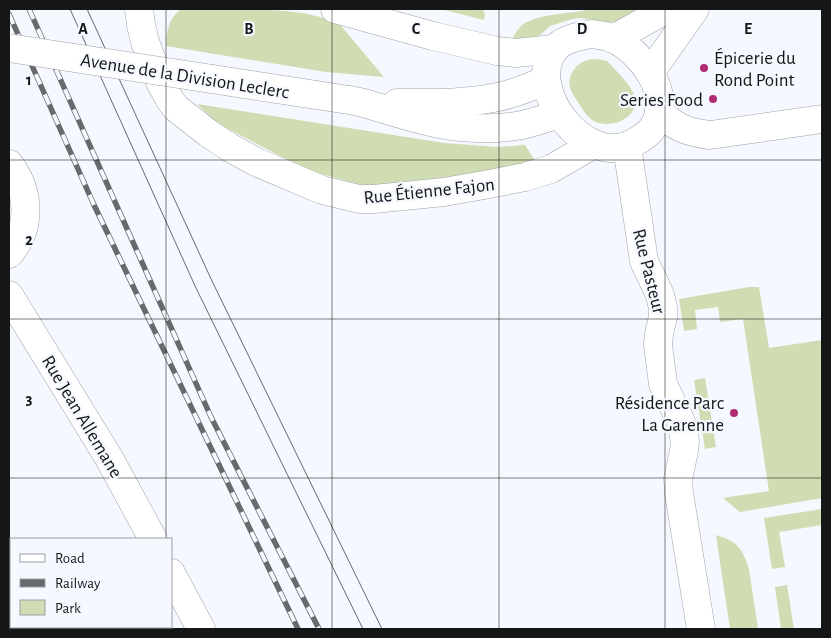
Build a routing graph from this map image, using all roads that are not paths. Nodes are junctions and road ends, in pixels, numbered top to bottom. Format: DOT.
graph roads {
  1 [pos="139,9"];
  2 [pos="335,9"];
  3 [pos="667,9"];
  4 [pos="695,9"];
  5 [pos="613,39"];
  6 [pos="9,48"];
  7 [pos="554,49"];
  8 [pos="650,73"];
  9 [pos="546,80"];
  10 [pos="355,102"];
  11 [pos="659,111"];
  12 [pos="559,114"];
  13 [pos="822,119"];
  14 [pos="594,144"];
  15 [pos="627,146"];
  16 [pos="9,164"];
  17 [pos="9,254"];
  18 [pos="9,295"];
  19 [pos="152,538"];
  20 [pos="172,575"];
  21 [pos="201,629"];
  22 [pos="701,629"];
  1 -- 14 [label="street, Rue Étienne Fajon"];
  2 -- 7 [label="street"];
  3 -- 5 [label="street"];
  4 -- 8 [label="street"];
  5 -- 7 [label="street"];
  5 -- 8 [label="street"];
  6 -- 10 [label="street, Avenue de la Division Leclerc, bridge"];
  7 -- 9 [label="street"];
  8 -- 11 [label="street"];
  9 -- 10 [label="street, Avenue de la Division Leclerc"];
  9 -- 12 [label="street"];
  10 -- 12 [label="street, Avenue de la Division Leclerc"];
  11 -- 13 [label="street"];
  11 -- 15 [label="street"];
  12 -- 14 [label="street"];
  14 -- 15 [label="street"];
  15 -- 22 [label="street, Rue Pasteur"];
  16 -- 17 [label="street"];
  18 -- 19 [label="street, Rue Jean Allemane"];
  20 -- 21 [label="street"];
}
